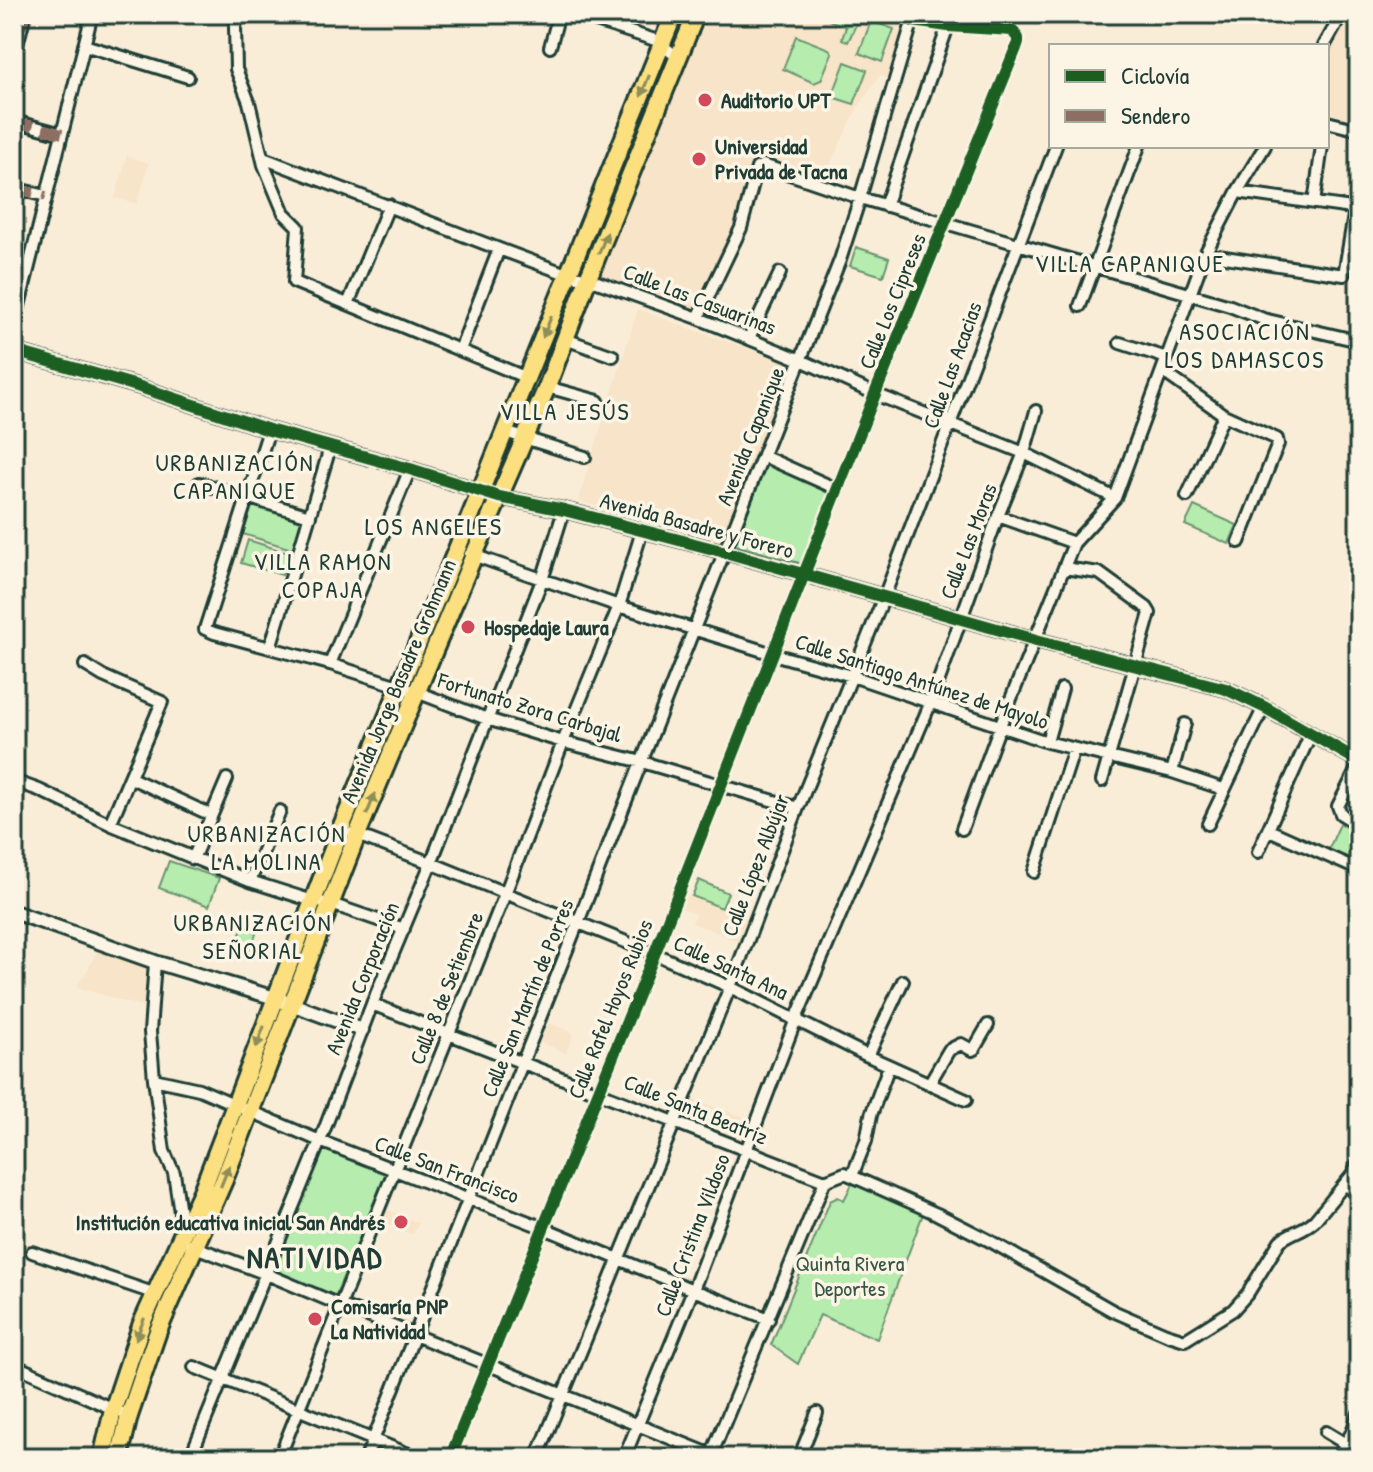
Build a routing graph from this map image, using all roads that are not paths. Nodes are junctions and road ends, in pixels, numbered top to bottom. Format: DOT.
graph roads {
  1 [pos="25,14"];
  2 [pos="92,14"];
  3 [pos="238,14"];
  4 [pos="559,14"];
  5 [pos="574,14"];
  6 [pos="674,14"];
  7 [pos="696,14"];
  8 [pos="1342,14"];
  9 [pos="914,17"];
  10 [pos="948,26"];
  11 [pos="662,44"];
  12 [pos="1325,44"];
  13 [pos="84,45"];
  14 [pos="550,47"];
  15 [pos="14,57"];
  16 [pos="679,58"];
  17 [pos="188,77"];
  18 [pos="14,121"];
  19 [pos="1329,122"];
  20 [pos="1359,130"];
  21 [pos="62,134"];
  22 [pos="1055,148"];
  23 [pos="1138,148"];
  24 [pos="1264,148"];
  25 [pos="1322,148"];
  26 [pos="263,158"];
  27 [pos="14,188"];
  28 [pos="1237,192"];
  29 [pos="46,196"];
  30 [pos="860,198"];
  31 [pos="1314,203"];
  32 [pos="389,205"];
  33 [pos="885,206"];
  34 [pos="1357,209"];
  35 [pos="945,223"];
  36 [pos="1018,245"];
  37 [pos="499,249"];
  38 [pos="1205,254"];
  39 [pos="1094,267"];
  40 [pos="780,273"];
  41 [pos="569,275"];
  42 [pos="589,279"];
  43 [pos="1190,295"];
  44 [pos="348,304"];
  45 [pos="1080,306"];
  46 [pos="698,318"];
  47 [pos="14,326"];
  48 [pos="749,338"];
  49 [pos="565,339"];
  50 [pos="1359,341"];
  51 [pos="1120,343"];
  52 [pos="460,350"];
  53 [pos="14,352"];
  54 [pos="537,353"];
  55 [pos="613,356"];
  56 [pos="1167,358"];
  57 [pos="556,360"];
  58 [pos="801,360"];
  59 [pos="1162,371"];
  60 [pos="527,378"];
  61 [pos="547,387"];
  62 [pos="875,394"];
  63 [pos="598,401"];
  64 [pos="1036,411"];
  65 [pos="1224,415"];
  66 [pos="951,424"];
  67 [pos="269,430"];
  68 [pos="505,432"];
  69 [pos="524,438"];
  70 [pos="330,448"];
  71 [pos="1024,453"];
  72 [pos="763,456"];
  73 [pos="585,457"];
  74 [pos="410,469"];
  75 [pos="199,483"];
  76 [pos="837,489"];
  77 [pos="481,492"];
  78 [pos="1187,496"];
  79 [pos="248,497"];
  80 [pos="499,497"];
  81 [pos="1115,498"];
  82 [pos="564,510"];
  83 [pos="310,516"];
  84 [pos="998,516"];
  85 [pos="642,531"];
  86 [pos="1239,542"];
  87 [pos="1074,543"];
  88 [pos="457,549"];
  89 [pos="725,552"];
  90 [pos="474,555"];
  91 [pos="1064,568"];
  92 [pos="803,574"];
  93 [pos="542,580"];
  94 [pos="884,597"];
  95 [pos="619,606"];
  96 [pos="960,618"];
  97 [pos="695,629"];
  98 [pos="1036,640"];
  99 [pos="270,648"];
  100 [pos="773,654"];
  101 [pos="330,664"];
  102 [pos="85,665"];
  103 [pos="1135,665"];
  104 [pos="852,676"];
  105 [pos="399,688"];
  106 [pos="1062,689"];
  107 [pos="417,692"];
  108 [pos="931,702"];
  109 [pos="1264,707"];
  110 [pos="487,719"];
  111 [pos="1185,724"];
  112 [pos="1000,726"];
  113 [pos="1311,733"];
  114 [pos="563,742"];
  115 [pos="1047,742"];
  116 [pos="1074,749"];
  117 [pos="1109,757"];
  118 [pos="642,762"];
  119 [pos="1359,763"];
  120 [pos="1172,772"];
  121 [pos="131,778"];
  122 [pos="227,779"];
  123 [pos="14,781"];
  124 [pos="1102,781"];
  125 [pos="721,785"];
  126 [pos="1223,789"];
  127 [pos="798,808"];
  128 [pos="280,811"];
  129 [pos="211,815"];
  130 [pos="110,824"];
  131 [pos="1208,824"];
  132 [pos="1359,825"];
  133 [pos="341,828"];
  134 [pos="962,829"];
  135 [pos="1269,830"];
  136 [pos="357,835"];
  137 [pos="1258,852"];
  138 [pos="193,859"];
  139 [pos="431,863"];
  140 [pos="1359,870"];
  141 [pos="1034,872"];
  142 [pos="250,881"];
  143 [pos="505,894"];
  144 [pos="313,901"];
  145 [pos="331,904"];
  146 [pos="14,912"];
  147 [pos="578,923"];
  148 [pos="404,929"];
  149 [pos="832,937"];
  150 [pos="653,953"];
  151 [pos="155,962"];
  152 [pos="903,981"];
  153 [pos="730,987"];
  154 [pos="283,1001"];
  155 [pos="372,1004"];
  156 [pos="796,1019"];
  157 [pos="988,1025"];
  158 [pos="362,1030"];
  159 [pos="449,1033"];
  160 [pos="868,1056"];
  161 [pos="523,1062"];
  162 [pos="889,1066"];
  163 [pos="154,1079"];
  164 [pos="929,1084"];
  165 [pos="599,1091"];
  166 [pos="966,1100"];
  167 [pos="243,1107"];
  168 [pos="675,1123"];
  169 [pos="320,1141"];
  170 [pos="747,1151"];
  171 [pos="1359,1161"];
  172 [pos="395,1170"];
  173 [pos="852,1176"];
  174 [pos="825,1181"];
  175 [pos="1346,1185"];
  176 [pos="1359,1195"];
  177 [pos="469,1200"];
  178 [pos="544,1228"];
  179 [pos="186,1241"];
  180 [pos="32,1252"];
  181 [pos="620,1259"];
  182 [pos="264,1273"];
  183 [pos="693,1290"];
  184 [pos="156,1294"];
  185 [pos="340,1305"];
  186 [pos="769,1319"];
  187 [pos="415,1336"];
  188 [pos="488,1364"];
  189 [pos="14,1365"];
  190 [pos="194,1367"];
  191 [pos="222,1379"];
  192 [pos="562,1395"];
  193 [pos="298,1410"];
  194 [pos="121,1413"];
  195 [pos="817,1413"];
  196 [pos="1359,1413"];
  197 [pos="638,1425"];
  198 [pos="1326,1432"];
  199 [pos="374,1440"];
  200 [pos="1346,1444"];
  201 [pos="1359,1452"];
  202 [pos="711,1456"];
  203 [pos="102,1458"];
  204 [pos="119,1458"];
  205 [pos="190,1458"];
  206 [pos="279,1458"];
  207 [pos="366,1458"];
  208 [pos="418,1458"];
  209 [pos="450,1458"];
  210 [pos="537,1458"];
  211 [pos="624,1458"];
  212 [pos="799,1458"];
  213 [pos="1338,1458"];
  1 -- 15 [label="street"];
  2 -- 13 [label="street"];
  3 -- 26 [label="street"];
  4 -- 14 [label="street"];
  5 -- 11 [label="street"];
  6 -- 11 [label="highway, Avenida Jorge Basadre Grohmann"];
  7 -- 16 [label="highway, Avenida Jorge Basadre Grohmann"];
  8 -- 12 [label="street"];
  9 -- 10 [label="street"];
  9 -- 30 [label="street, Avenida Capanique"];
  10 -- 33 [label="street"];
  10 -- 35 [label="street, Calle Los Cipreses"];
  11 -- 16 [label="street"];
  11 -- 41 [label="highway, Avenida Jorge Basadre Grohmann, one-way"];
  13 -- 17 [label="street"];
  13 -- 21 [label="street"];
  42 -- 16 [label="highway, Avenida Jorge Basadre Grohmann, one-way"];
  18 -- 21 [label="street"];
  19 -- 20 [label="street"];
  21 -- 29 [label="street"];
  22 -- 36 [label="street, Calle Las Acacias"];
  23 -- 39 [label="street"];
  24 -- 28 [label="street"];
  25 -- 31 [label="street"];
  26 -- 32 [label="street, Calle Las Casuarinas"];
  26 -- 44 [label="street"];
  27 -- 29 [label="street"];
  28 -- 31 [label="street"];
  28 -- 38 [label="street"];
  29 -- 47 [label="street"];
  30 -- 33 [label="street"];
  30 -- 46 [label="street"];
  30 -- 58 [label="street, Avenida Capanique"];
  31 -- 34 [label="street"];
  32 -- 37 [label="street, Calle Las Casuarinas"];
  32 -- 44 [label="street"];
  33 -- 35 [label="street"];
  34 -- 38 [label="street"];
  35 -- 36 [label="street"];
  35 -- 62 [label="street, Calle Los Cipreses"];
  36 -- 39 [label="street"];
  36 -- 66 [label="street, Calle Las Acacias"];
  37 -- 41 [label="street, Calle Las Casuarinas"];
  37 -- 52 [label="street"];
  38 -- 43 [label="street"];
  39 -- 43 [label="street"];
  39 -- 45 [label="street"];
  40 -- 48 [label="street"];
  41 -- 42 [label="street, Calle Las Casuarinas"];
  41 -- 54 [label="highway, Avenida Jorge Basadre Grohmann, one-way"];
  42 -- 46 [label="street, Calle Las Casuarinas"];
  42 -- 49 [label="highway, Avenida Jorge Basadre Grohmann"];
  43 -- 50 [label="street"];
  43 -- 56 [label="street"];
  44 -- 52 [label="street"];
  46 -- 48 [label="street, Calle Las Casuarinas"];
  48 -- 58 [label="street, Calle Las Casuarinas"];
  49 -- 55 [label="street"];
  49 -- 57 [label="highway, Avenida Jorge Basadre Grohmann"];
  51 -- 56 [label="street"];
  52 -- 60 [label="street"];
  53 -- 67 [label="street, Avenida Basadre y Forero"];
  54 -- 57 [label="highway"];
  54 -- 60 [label="highway, Avenida Jorge Basadre Grohmann"];
  56 -- 59 [label="street"];
  57 -- 61 [label="highway, Avenida Jorge Basadre Grohmann"];
  58 -- 62 [label="street, Calle Las Casuarinas"];
  58 -- 72 [label="street, Avenida Capanique"];
  59 -- 65 [label="street"];
  59 -- 81 [label="street"];
  60 -- 68 [label="highway, Avenida Jorge Basadre Grohmann"];
  61 -- 63 [label="street"];
  61 -- 69 [label="highway, Avenida Jorge Basadre Grohmann"];
  62 -- 66 [label="street, Calle Las Casuarinas"];
  62 -- 76 [label="street, Calle Los Cipreses"];
  64 -- 71 [label="street, Calle Las Moras"];
  65 -- 78 [label="street"];
  65 -- 86 [label="street"];
  66 -- 71 [label="street, Calle Las Casuarinas"];
  66 -- 94 [label="street, Calle Las Acacias"];
  67 -- 70 [label="street, Avenida Basadre y Forero"];
  67 -- 79 [label="street"];
  68 -- 69 [label="street"];
  68 -- 77 [label="highway, Avenida Jorge Basadre Grohmann"];
  69 -- 73 [label="street"];
  69 -- 80 [label="highway, Avenida Jorge Basadre Grohmann"];
  70 -- 74 [label="street, Avenida Basadre y Forero"];
  70 -- 83 [label="street"];
  71 -- 81 [label="street, Calle Las Casuarinas"];
  71 -- 84 [label="street, Calle Las Moras"];
  72 -- 76 [label="street"];
  72 -- 89 [label="street, Avenida Capanique"];
  74 -- 77 [label="street, Avenida Basadre y Forero"];
  74 -- 101 [label="street"];
  75 -- 79 [label="street"];
  76 -- 92 [label="street, Calle Los Cipreses"];
  77 -- 80 [label="street, Avenida Basadre y Forero"];
  77 -- 88 [label="highway, Avenida Jorge Basadre Grohmann"];
  79 -- 83 [label="street"];
  79 -- 99 [label="street, Fortunato Zora Carbajal"];
  80 -- 82 [label="street, Avenida Basadre y Forero"];
  80 -- 90 [label="highway, Avenida Jorge Basadre Grohmann"];
  81 -- 87 [label="street"];
  82 -- 85 [label="street, Avenida Basadre y Forero"];
  82 -- 93 [label="street, Avenida Corporación"];
  83 -- 99 [label="street"];
  84 -- 87 [label="street"];
  84 -- 96 [label="street, Calle Las Moras"];
  85 -- 89 [label="street, Avenida Basadre y Forero"];
  85 -- 95 [label="street, Calle 8 de Setiembre"];
  87 -- 91 [label="street"];
  88 -- 90 [label="street, Calle Santiago Antúnez de Mayolo"];
  88 -- 105 [label="highway, Avenida Jorge Basadre Grohmann"];
  89 -- 92 [label="street, Avenida Basadre y Forero"];
  89 -- 97 [label="street, Calle San Martín de Porres"];
  90 -- 93 [label="street, Calle Santiago Antúnez de Mayolo"];
  90 -- 107 [label="highway, Avenida Jorge Basadre Grohmann"];
  91 -- 98 [label="street"];
  91 -- 103 [label="street"];
  92 -- 94 [label="street, Avenida Basadre y Forero"];
  92 -- 100 [label="street, Calle Rafel Hoyos Rubios"];
  93 -- 95 [label="street, Calle Santiago Antúnez de Mayolo"];
  93 -- 110 [label="street, Avenida Corporación"];
  94 -- 96 [label="street, Avenida Basadre y Forero"];
  94 -- 104 [label="street, Calle López Albújar"];
  95 -- 97 [label="street, Calle Santiago Antúnez de Mayolo"];
  95 -- 114 [label="street, Calle 8 de Setiembre"];
  96 -- 98 [label="street, Avenida Basadre y Forero"];
  96 -- 108 [label="street, Calle Las Moras"];
  97 -- 100 [label="street, Calle Santiago Antúnez de Mayolo"];
  97 -- 118 [label="street, Calle San Martín de Porres"];
  98 -- 103 [label="street, Avenida Basadre y Forero"];
  98 -- 112 [label="street"];
  99 -- 101 [label="street, Fortunato Zora Carbajal"];
  100 -- 104 [label="street, Calle Santiago Antúnez de Mayolo"];
  100 -- 125 [label="street, Calle Rafel Hoyos Rubios"];
  101 -- 105 [label="street, Fortunato Zora Carbajal"];
  102 -- 121 [label="street"];
  103 -- 109 [label="street, Avenida Basadre y Forero"];
  103 -- 117 [label="street"];
  104 -- 108 [label="street, Calle Santiago Antúnez de Mayolo"];
  104 -- 127 [label="street, Calle López Albújar"];
  105 -- 107 [label="street, Fortunato Zora Carbajal"];
  105 -- 133 [label="highway, Avenida Jorge Basadre Grohmann"];
  106 -- 115 [label="street"];
  107 -- 110 [label="street, Fortunato Zora Carbajal"];
  136 -- 107 [label="highway, Avenida Jorge Basadre Grohmann, one-way"];
  108 -- 112 [label="street, Calle Santiago Antúnez de Mayolo"];
  108 -- 149 [label="street, Calle Las Moras"];
  109 -- 113 [label="street, Avenida Basadre y Forero"];
  109 -- 126 [label="street"];
  110 -- 114 [label="street, Fortunato Zora Carbajal"];
  110 -- 139 [label="street, Avenida Corporación"];
  111 -- 120 [label="street"];
  112 -- 115 [label="street, Calle Santiago Antúnez de Mayolo"];
  112 -- 134 [label="street"];
  113 -- 119 [label="street, Avenida Basadre y Forero"];
  113 -- 135 [label="street"];
  114 -- 118 [label="street, Fortunato Zora Carbajal"];
  114 -- 143 [label="street, Calle 8 de Setiembre"];
  115 -- 116 [label="street, Calle Santiago Antúnez de Mayolo"];
  116 -- 117 [label="street, Calle Santiago Antúnez de Mayolo"];
  116 -- 141 [label="street"];
  117 -- 120 [label="street, Calle Santiago Antúnez de Mayolo"];
  117 -- 124 [label="street"];
  118 -- 125 [label="street, Fortunato Zora Carbajal"];
  118 -- 147 [label="street, Calle San Martín de Porres"];
  119 -- 132 [label="street"];
  120 -- 126 [label="street, Calle Santiago Antúnez de Mayolo"];
  121 -- 129 [label="street"];
  121 -- 130 [label="street"];
  122 -- 129 [label="street"];
  123 -- 130 [label="street"];
  125 -- 127 [label="street, Fortunato Zora Carbajal"];
  125 -- 150 [label="street, Calle Rafel Hoyos Rubios"];
  126 -- 131 [label="street"];
  127 -- 153 [label="street, Calle López Albújar"];
  128 -- 142 [label="street"];
  129 -- 138 [label="street"];
  130 -- 138 [label="street"];
  133 -- 136 [label="street, Calle Santa Ana"];
  133 -- 144 [label="highway, Avenida Jorge Basadre Grohmann"];
  135 -- 137 [label="street"];
  135 -- 140 [label="street"];
  136 -- 139 [label="street, Calle Santa Ana"];
  136 -- 145 [label="highway, Avenida Jorge Basadre Grohmann"];
  138 -- 142 [label="street"];
  139 -- 143 [label="street, Calle Santa Ana"];
  139 -- 148 [label="street, Avenida Corporación"];
  142 -- 144 [label="street"];
  143 -- 147 [label="street, Calle Santa Ana"];
  143 -- 159 [label="street, Calle 8 de Setiembre"];
  144 -- 145 [label="street"];
  144 -- 154 [label="highway, Avenida Jorge Basadre Grohmann"];
  145 -- 148 [label="street"];
  145 -- 154 [label="highway, Avenida Jorge Basadre Grohmann"];
  146 -- 151 [label="street"];
  147 -- 150 [label="street, Calle Santa Ana"];
  147 -- 161 [label="street, Calle San Martín de Porres"];
  148 -- 155 [label="street, Avenida Corporación"];
  149 -- 156 [label="street, Calle Cristina Vildoso"];
  150 -- 153 [label="street, Calle Santa Ana"];
  150 -- 165 [label="street, Calle Rafel Hoyos Rubios"];
  151 -- 154 [label="street"];
  151 -- 163 [label="street"];
  152 -- 160 [label="street"];
  153 -- 156 [label="street, Calle Santa Ana"];
  153 -- 168 [label="street, Calle López Albújar"];
  154 -- 158 [label="street"];
  154 -- 167 [label="highway, Avenida Jorge Basadre Grohmann"];
  155 -- 158 [label="street, Avenida Corporación"];
  155 -- 159 [label="street, Calle Santa Beatriz"];
  156 -- 160 [label="street, Calle Santa Ana"];
  156 -- 170 [label="street, Calle Cristina Vildoso"];
  157 -- 164 [label="street"];
  158 -- 169 [label="street, Avenida Corporación"];
  159 -- 161 [label="street, Calle Santa Beatriz"];
  159 -- 172 [label="street, Calle 8 de Setiembre"];
  160 -- 162 [label="street, Calle Santa Ana"];
  161 -- 165 [label="street, Calle Santa Beatriz"];
  161 -- 177 [label="street, Calle San Martín de Porres"];
  162 -- 164 [label="street, Calle Santa Ana"];
  162 -- 173 [label="street"];
  163 -- 167 [label="street, Calle San Francisco"];
  163 -- 179 [label="street"];
  164 -- 166 [label="street, Calle Santa Ana"];
  165 -- 168 [label="street, Calle Santa Beatriz"];
  165 -- 178 [label="street, Calle Rafel Hoyos Rubios"];
  167 -- 169 [label="street, Calle San Francisco"];
  167 -- 179 [label="highway, Avenida Jorge Basadre Grohmann"];
  168 -- 170 [label="street, Calle Santa Beatriz"];
  168 -- 181 [label="street, Calle López Albújar"];
  169 -- 172 [label="street, Calle San Francisco"];
  169 -- 182 [label="street, Avenida Corporación"];
  170 -- 174 [label="street, Calle Santa Beatriz"];
  170 -- 183 [label="street, Calle Cristina Vildoso"];
  171 -- 175 [label="street"];
  172 -- 177 [label="street, Calle San Francisco"];
  172 -- 185 [label="street, Calle 8 de Setiembre"];
  173 -- 174 [label="street"];
  173 -- 175 [label="street"];
  174 -- 186 [label="street"];
  175 -- 176 [label="street"];
  177 -- 178 [label="street, Calle San Francisco"];
  177 -- 187 [label="street, Calle San Martín de Porres"];
  178 -- 181 [label="street, Calle San Francisco"];
  178 -- 188 [label="street, Calle Rafel Hoyos Rubios"];
  179 -- 182 [label="street"];
  179 -- 184 [label="highway, Avenida Jorge Basadre Grohmann"];
  179 -- 194 [label="highway, Avenida Jorge Basadre Grohmann"];
  180 -- 184 [label="street"];
  181 -- 183 [label="street, Calle San Francisco"];
  181 -- 192 [label="street, Calle López Albújar"];
  182 -- 185 [label="street"];
  182 -- 191 [label="street, Avenida Corporación"];
  183 -- 186 [label="street, Calle San Francisco"];
  183 -- 197 [label="street, Calle Cristina Vildoso"];
  184 -- 194 [label="highway, Avenida Jorge Basadre Grohmann, one-way"];
  185 -- 187 [label="street"];
  185 -- 193 [label="street, Calle 8 de Setiembre"];
  186 -- 202 [label="street"];
  187 -- 188 [label="street"];
  187 -- 199 [label="street, Calle San Martín de Porres"];
  188 -- 192 [label="street"];
  188 -- 209 [label="street, Calle Rafel Hoyos Rubios"];
  189 -- 194 [label="street"];
  190 -- 191 [label="street"];
  191 -- 193 [label="street"];
  191 -- 205 [label="street, Avenida Corporación"];
  192 -- 197 [label="street"];
  192 -- 210 [label="street, Calle López Albújar"];
  193 -- 199 [label="street"];
  193 -- 206 [label="street, Calle 8 de Setiembre"];
  194 -- 203 [label="highway, Avenida Jorge Basadre Grohmann"];
  194 -- 204 [label="highway, Avenida Jorge Basadre Grohmann"];
  195 -- 212 [label="street"];
  196 -- 200 [label="street"];
  197 -- 202 [label="street"];
  197 -- 211 [label="street, Calle Cristina Vildoso"];
  198 -- 200 [label="street"];
  199 -- 207 [label="street, Calle San Martín de Porres"];
  199 -- 208 [label="street"];
  200 -- 201 [label="street"];
  200 -- 213 [label="street"];
}
